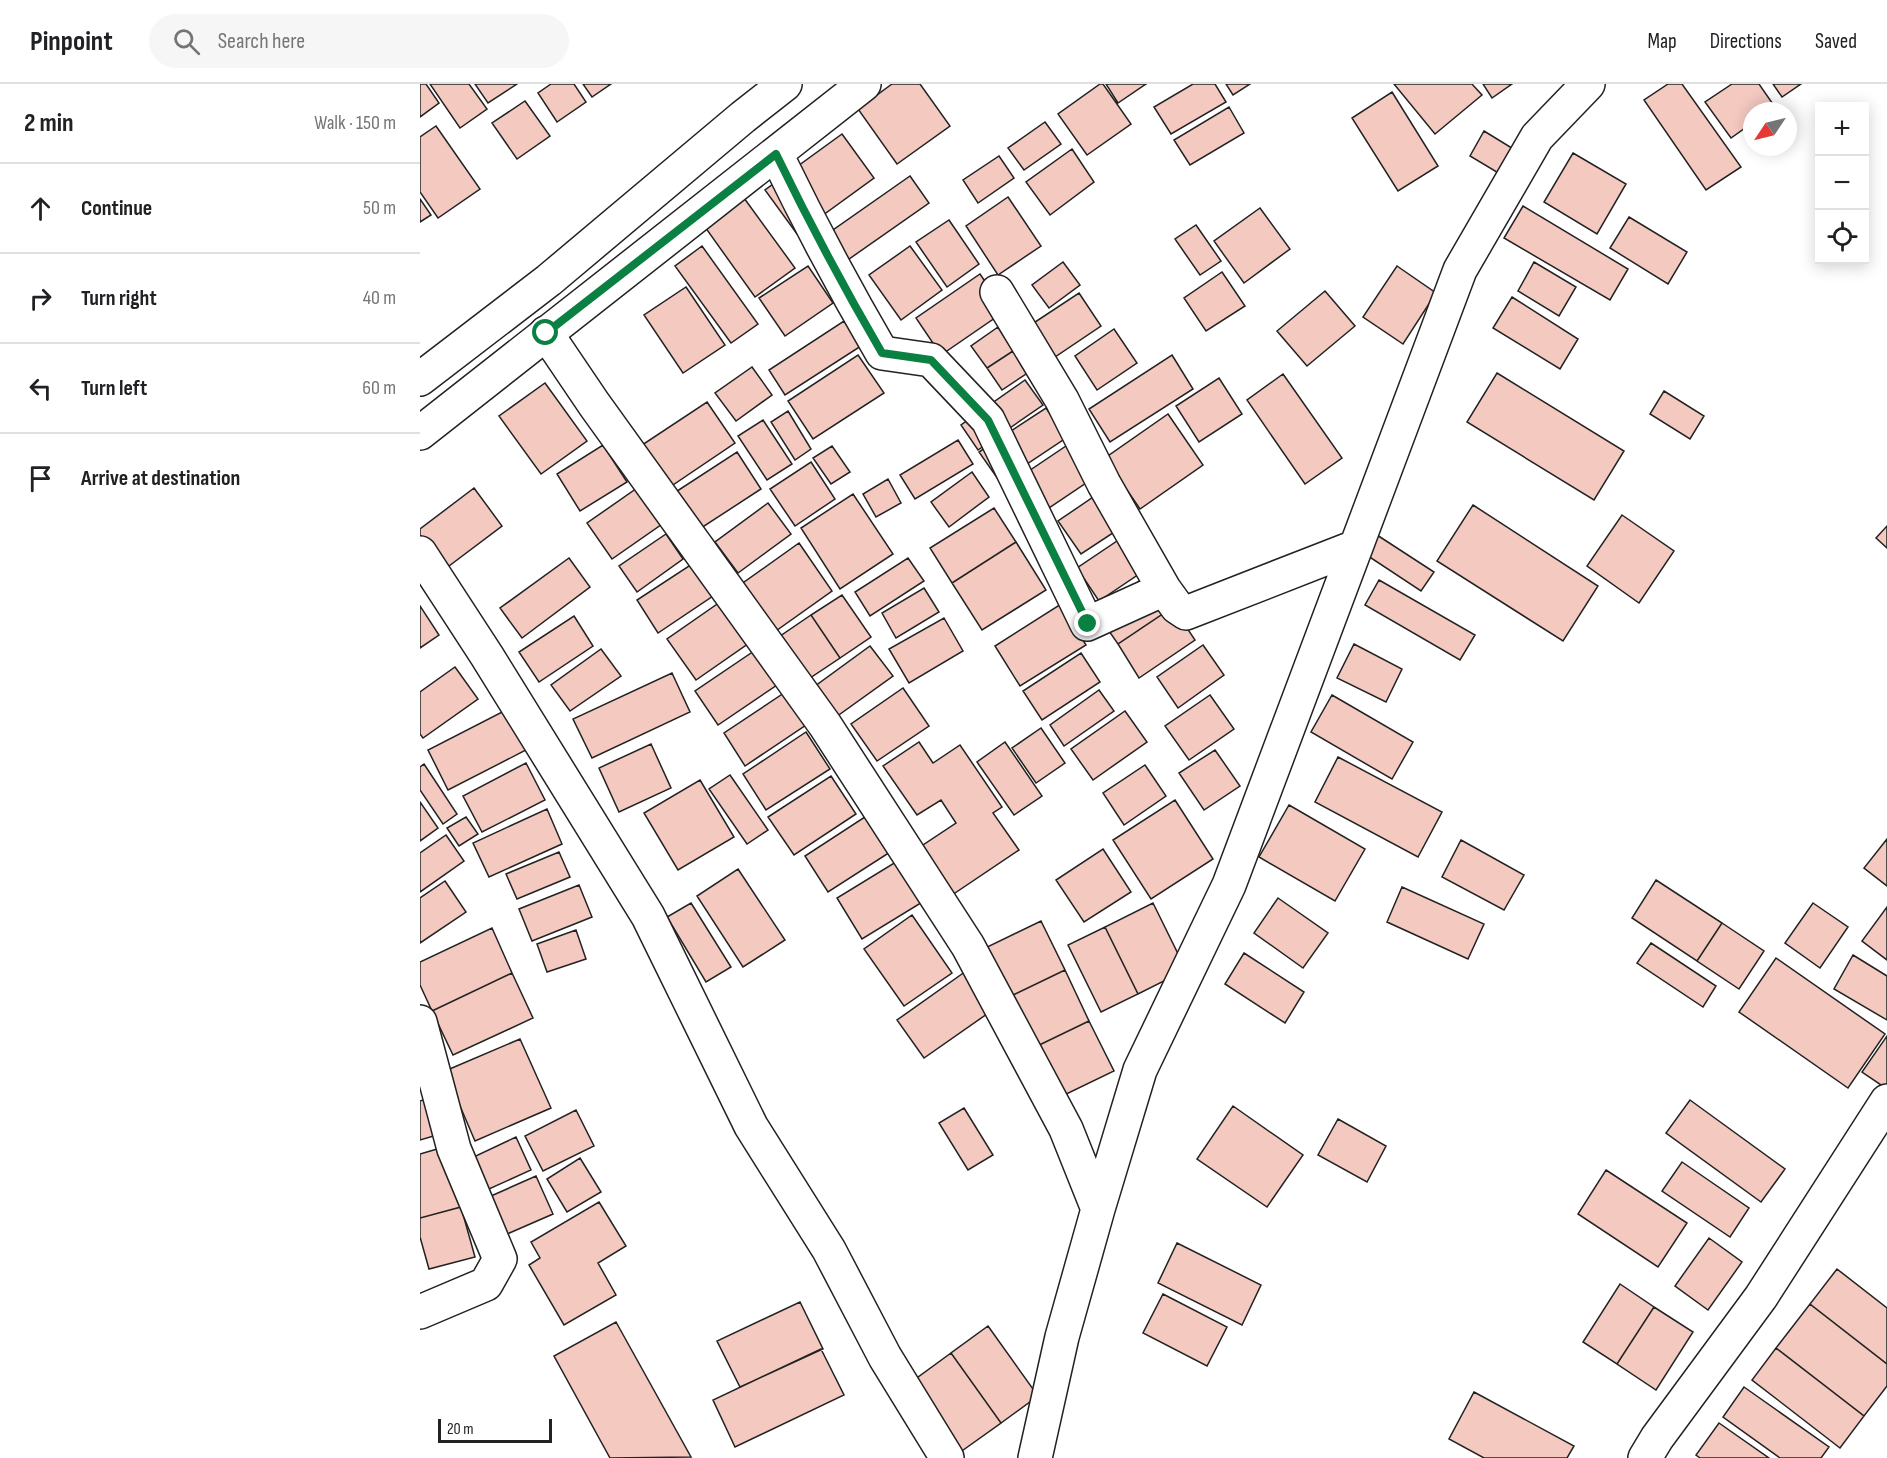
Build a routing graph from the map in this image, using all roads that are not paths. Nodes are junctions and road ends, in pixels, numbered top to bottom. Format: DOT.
graph roads {
  1 [pos="785,84"];
  2 [pos="864,84"];
  3 [pos="1588,84"];
  4 [pos="776,154"];
  5 [pos="997,292"];
  6 [pos="546,333"];
  7 [pos="420,379"];
  8 [pos="420,433"];
  9 [pos="1355,548"];
  10 [pos="420,553"];
  11 [pos="1164,589"];
  12 [pos="420,1022"];
  13 [pos="1887,1101"];
  14 [pos="1098,1209"];
  15 [pos="420,1312"];
  16 [pos="947,1458"];
  17 [pos="1035,1458"];
  18 [pos="1645,1458"];
  1 -- 7 [label="street"];
  2 -- 4 [label="street"];
  3 -- 9 [label="street"];
  4 -- 6 [label="street"];
  4 -- 11 [label="street"];
  5 -- 11 [label="street"];
  6 -- 8 [label="street"];
  6 -- 14 [label="street"];
  9 -- 11 [label="street"];
  9 -- 14 [label="street"];
  10 -- 16 [label="street"];
  12 -- 15 [label="street"];
  13 -- 18 [label="street"];
  14 -- 17 [label="street"];
}
